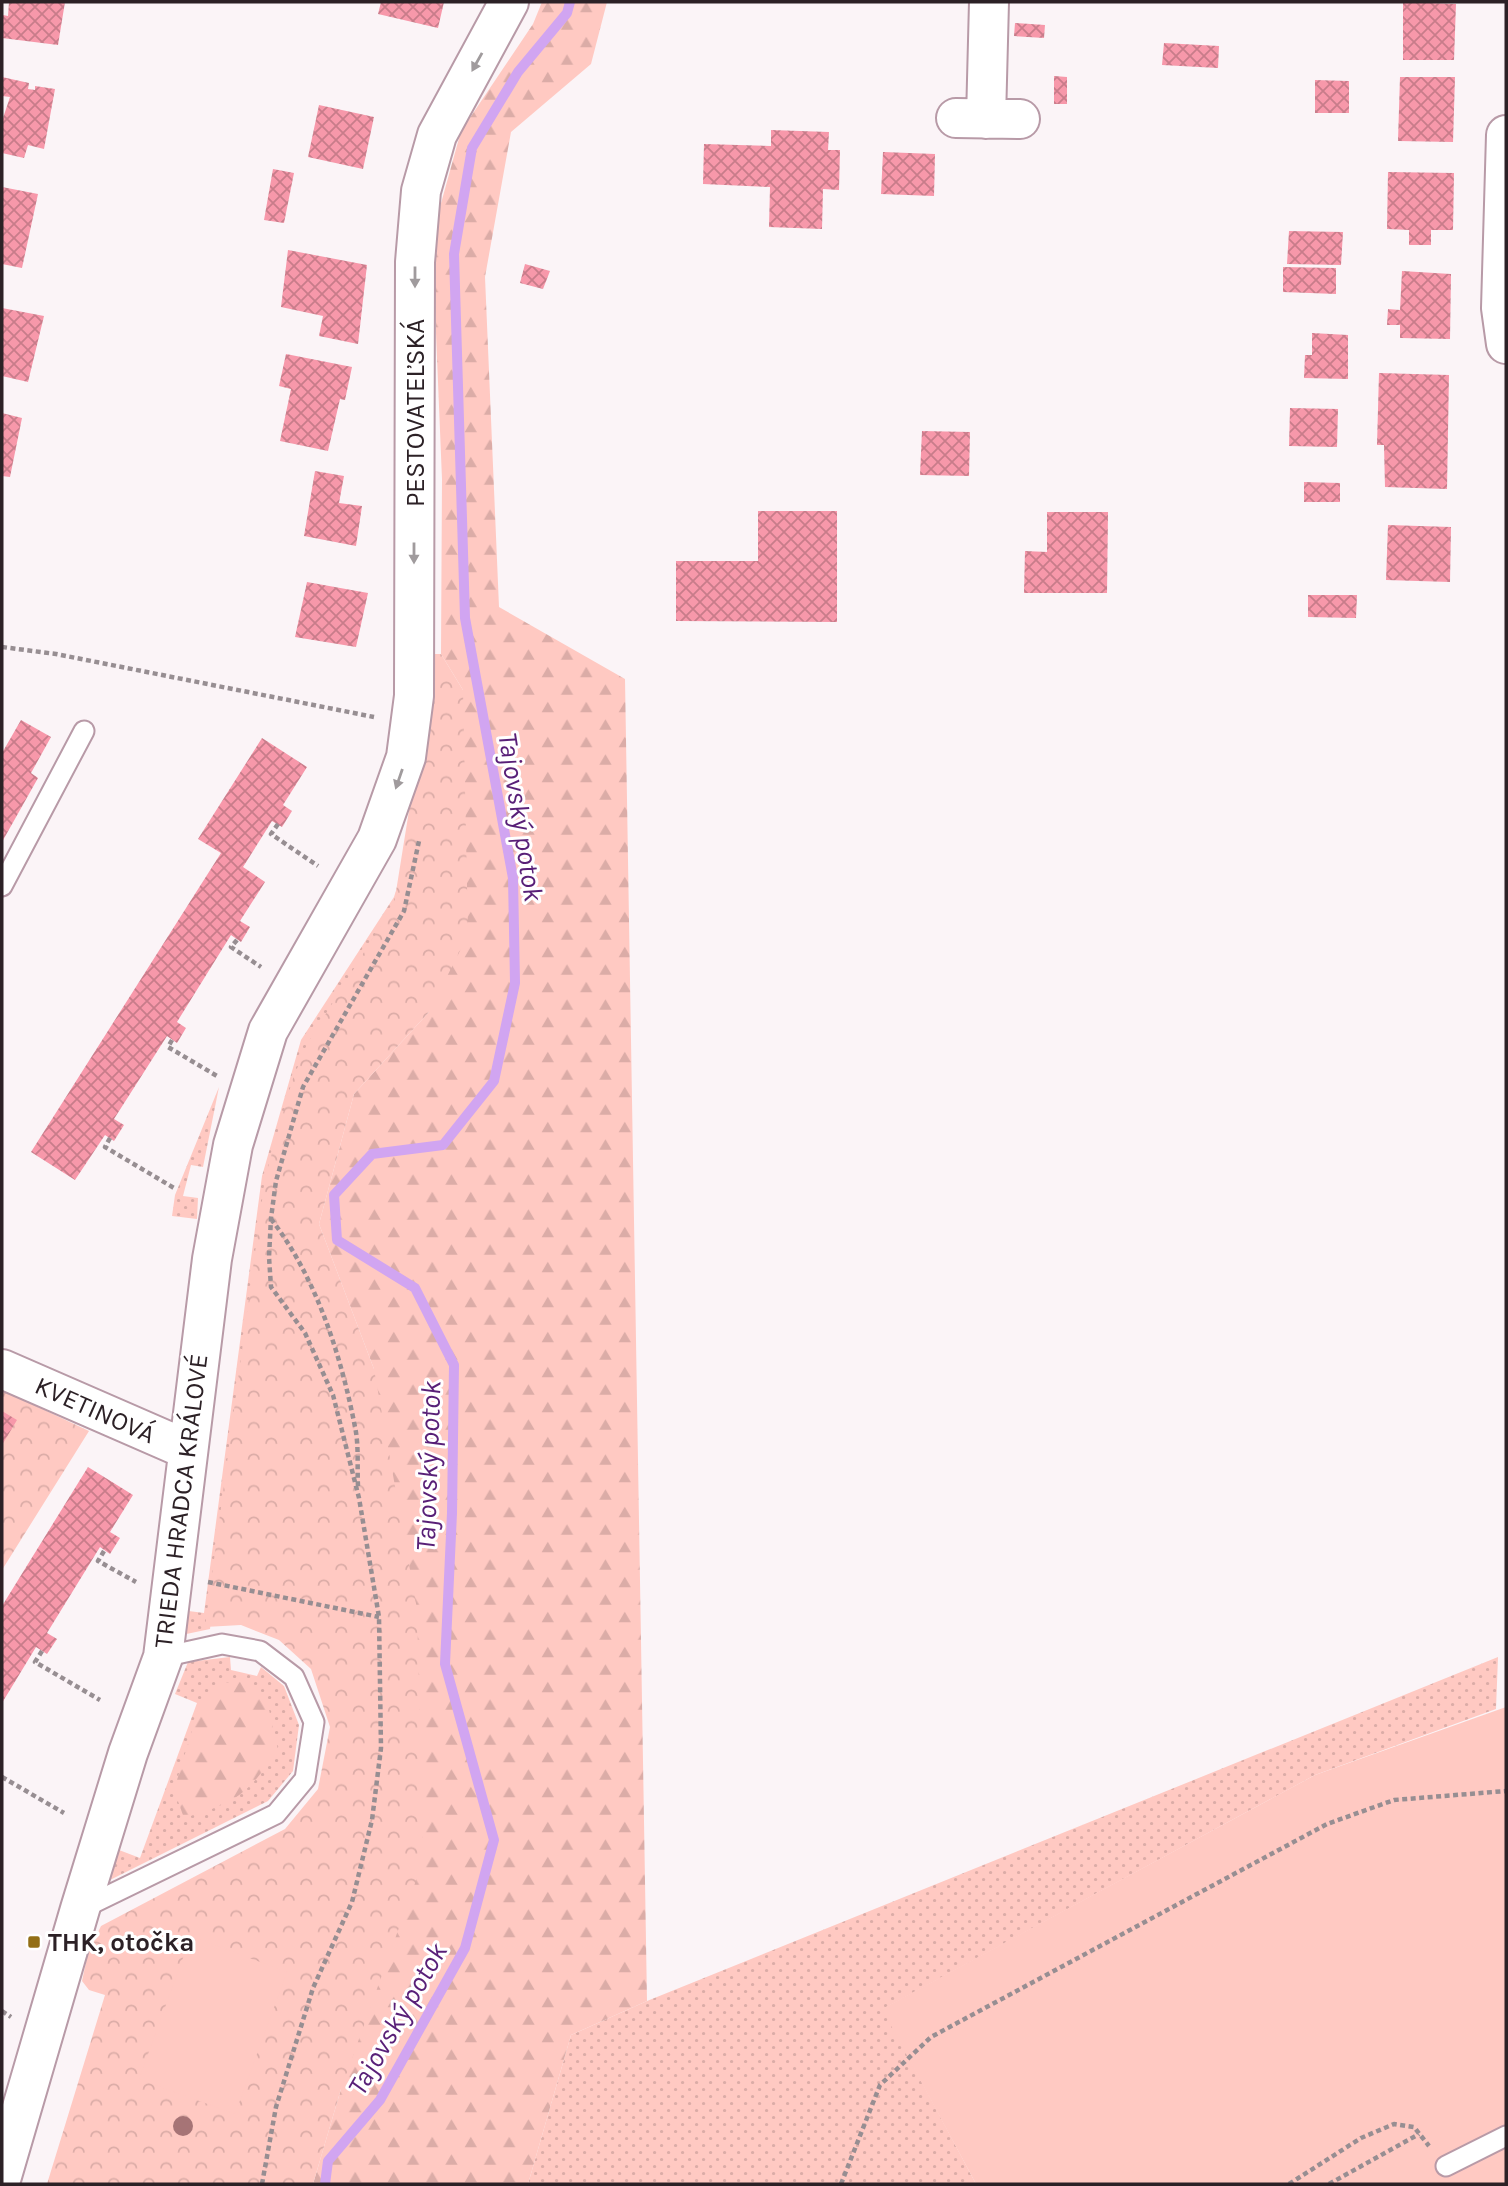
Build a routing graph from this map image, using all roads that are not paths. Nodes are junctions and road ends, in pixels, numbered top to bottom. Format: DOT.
graph roads {
  1 [pos="509,2"];
  2 [pos="989,2"];
  3 [pos="988,119"];
  4 [pos="1506,135"];
  5 [pos="1506,344"];
  6 [pos="84,731"];
  7 [pos="377,839"];
  8 [pos="2,886"];
  9 [pos="2,1368"];
  10 [pos="188,1450"];
  11 [pos="163,1657"];
  12 [pos="80,1909"];
  13 [pos="1506,2136"];
  14 [pos="1446,2166"];
  15 [pos="2,2176"];
  1 -- 7 [label="street, PESTOVATEĽSKÁ, one-way"];
  2 -- 3 [label="street"];
  4 -- 5 [label="street"];
  6 -- 8 [label="lane"];
  7 -- 10 [label="street, TRIEDA HRADCA KRÁLOVÉ"];
  9 -- 10 [label="street, KVETINOVÁ"];
  10 -- 11 [label="street, TRIEDA HRADCA KRÁLOVÉ"];
  11 -- 12 [label="street, TRIEDA HRADCA KRÁLOVÉ"];
  11 -- 12 [label="lane"];
  12 -- 15 [label="street, TRIEDA HRADCA KRÁLOVÉ"];
  13 -- 14 [label="lane"];
}
